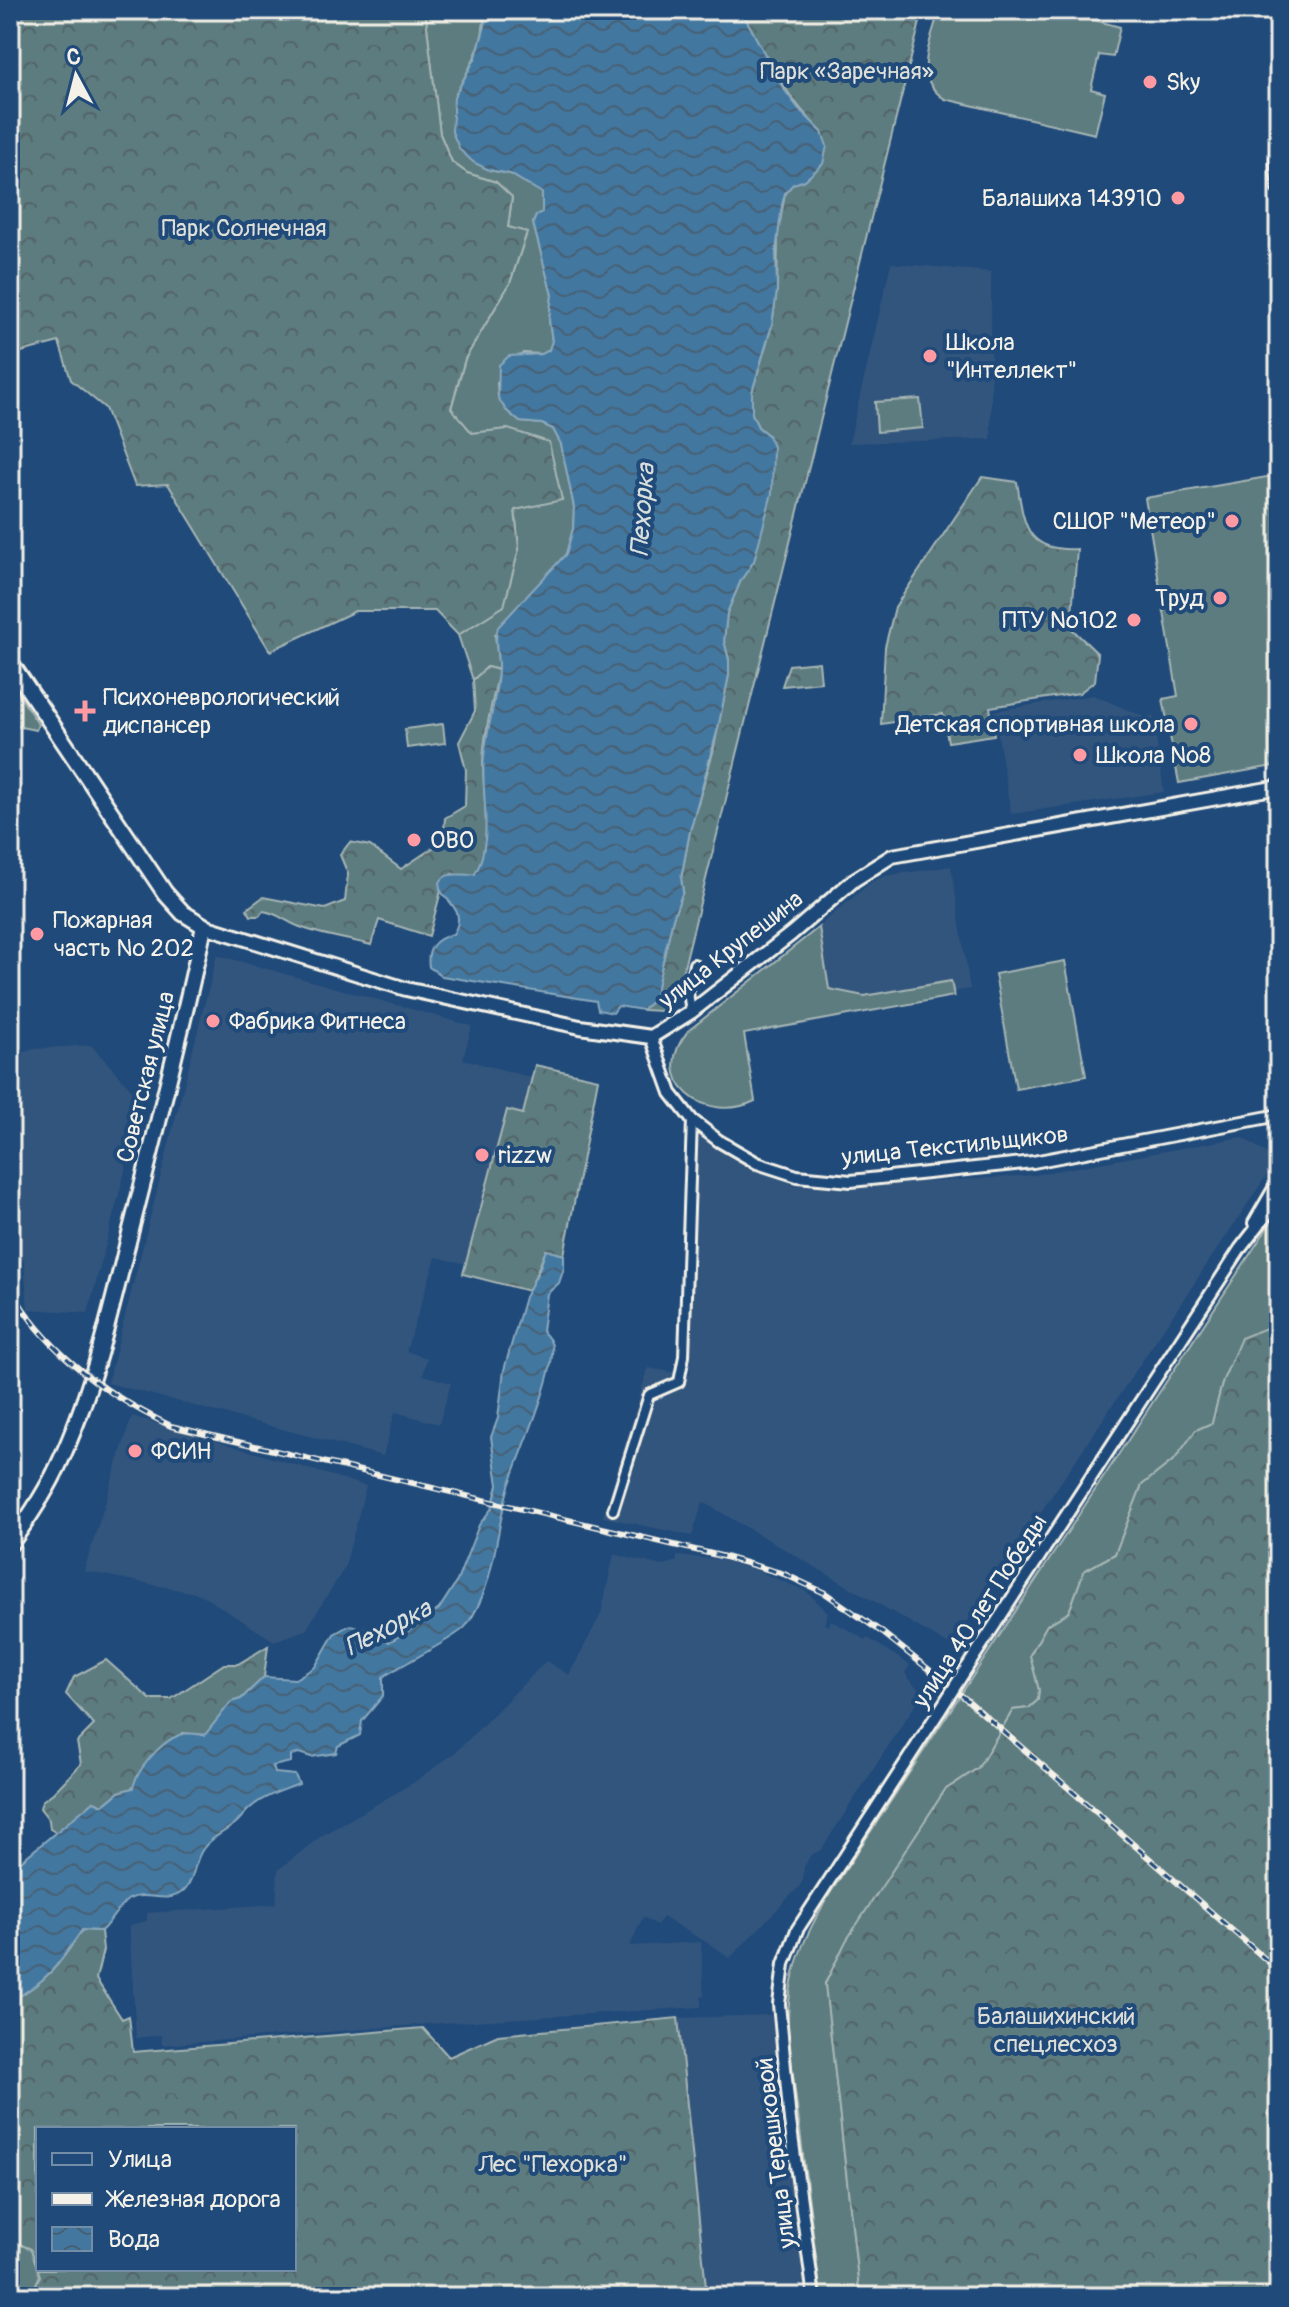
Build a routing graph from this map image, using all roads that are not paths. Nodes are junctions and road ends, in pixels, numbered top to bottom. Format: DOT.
graph roads {
  1 [pos="1279,121"];
  2 [pos="1278,183"];
  3 [pos="1279,189"];
  4 [pos="10,662"];
  5 [pos="1279,787"];
  6 [pos="204,926"];
  7 [pos="694,964"];
  8 [pos="691,1012"];
  9 [pos="651,1037"];
  10 [pos="1279,1115"];
  11 [pos="692,1120"];
  12 [pos="1279,1180"];
  13 [pos="1279,1199"];
  14 [pos="1240,1249"];
  15 [pos="613,1510"];
  16 [pos="10,1544"];
  17 [pos="779,2004"];
  18 [pos="814,2297"];
  1 -- 2 [label="main road"];
  2 -- 3 [label="main road"];
  4 -- 6 [label="main road"];
  5 -- 8 [label="main road, улица Крупешина"];
  6 -- 9 [label="main road, улица Крупешина"];
  6 -- 16 [label="main road, Советская улица"];
  7 -- 8 [label="street"];
  8 -- 9 [label="main road, улица Крупешина"];
  9 -- 11 [label="street, улица Текстильщиков"];
  10 -- 11 [label="street, улица Текстильщиков"];
  11 -- 15 [label="street"];
  12 -- 14 [label="street, улица 40 лет Победы"];
  13 -- 14 [label="street, улица 40 лет Победы"];
  14 -- 17 [label="street, улица 40 лет Победы, bridge"];
  17 -- 18 [label="street, улица Терешковой"];
}
